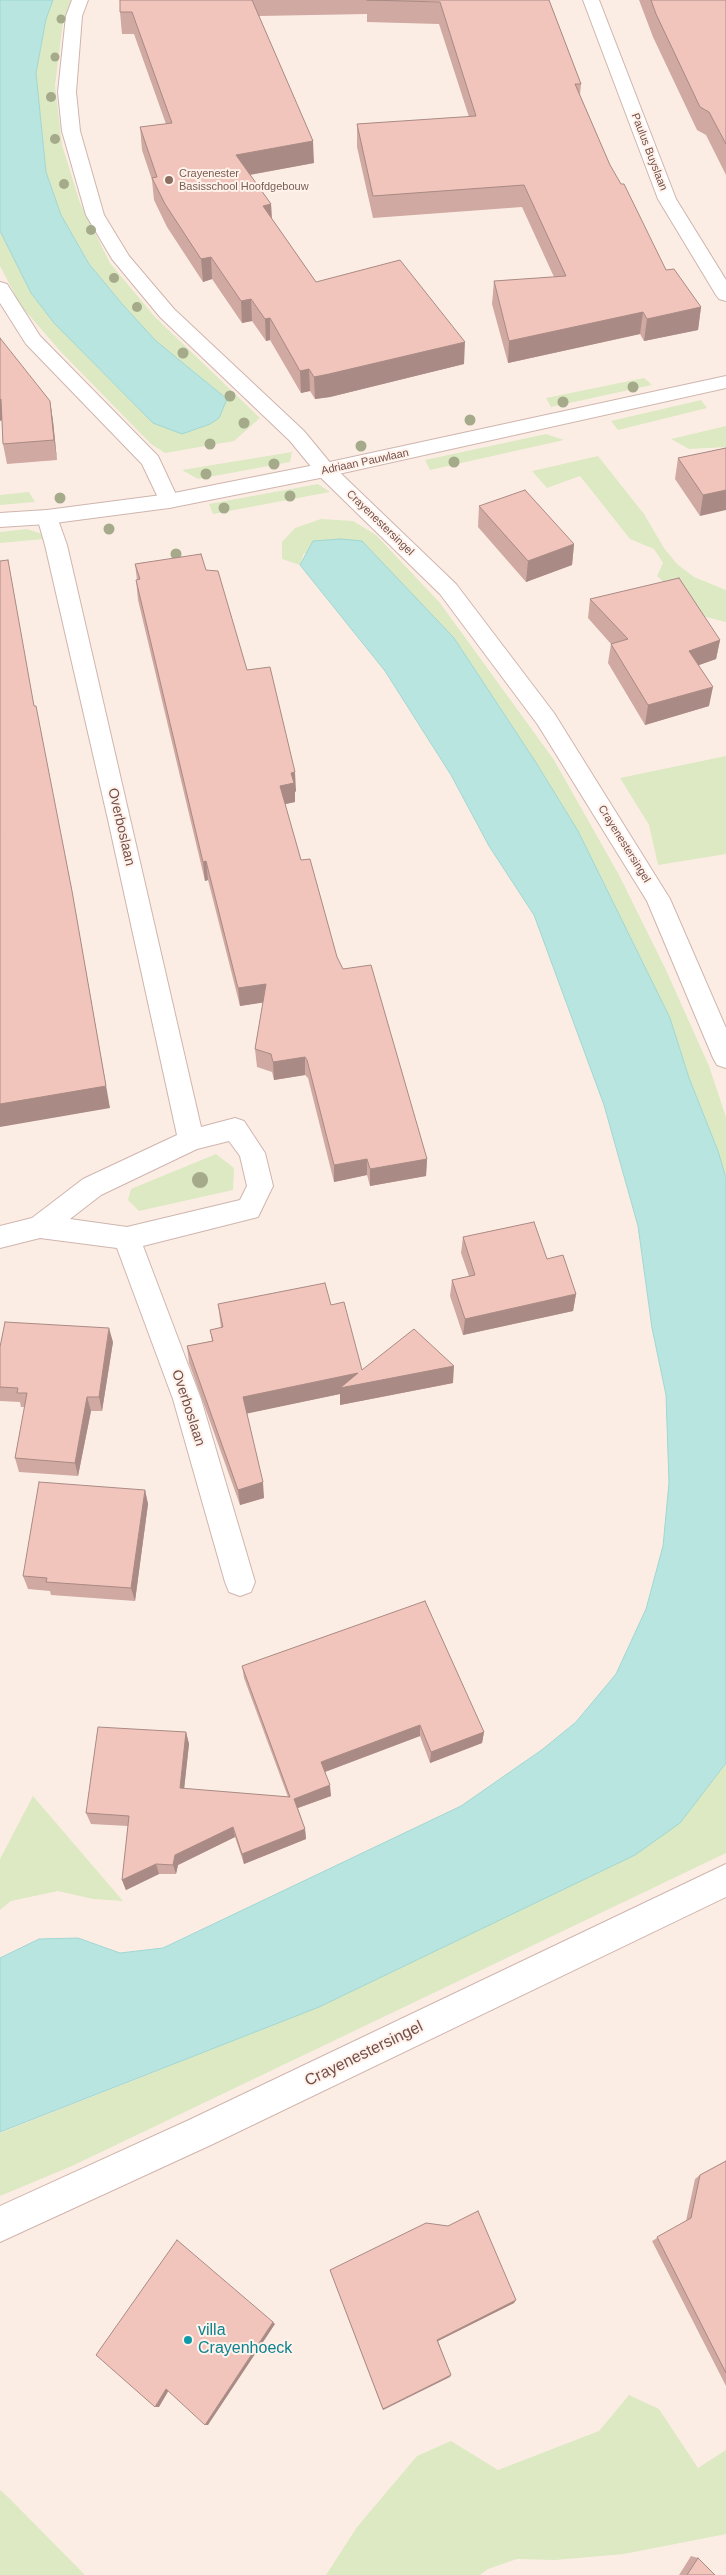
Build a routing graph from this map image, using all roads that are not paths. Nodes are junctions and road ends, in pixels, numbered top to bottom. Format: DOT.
graph roads {
  1 [pos="80,0"];
  2 [pos="591,0"];
  3 [pos="0,288"];
  4 [pos="726,295"];
  5 [pos="726,382"];
  6 [pos="326,470"];
  7 [pos="169,500"];
  8 [pos="47,516"];
  9 [pos="0,520"];
  10 [pos="726,1058"];
  11 [pos="191,1140"];
  12 [pos="40,1227"];
  13 [pos="0,1237"];
  14 [pos="127,1238"];
  15 [pos="240,1582"];
  16 [pos="726,1880"];
  17 [pos="0,2224"];
  1 -- 6 [label="street, Crayenestersingel"];
  2 -- 4 [label="street, Paulus Buyslaan"];
  3 -- 7 [label="street"];
  5 -- 6 [label="street, Adriaan Pauwlaan"];
  6 -- 7 [label="street, Adriaan Pauwlaan"];
  6 -- 10 [label="street, Crayenestersingel"];
  7 -- 8 [label="street, Adriaan Pauwlaan"];
  8 -- 9 [label="street, Adriaan Pauwlaan"];
  8 -- 11 [label="street, Overboslaan"];
  11 -- 12 [label="street"];
  11 -- 14 [label="street"];
  12 -- 13 [label="street"];
  12 -- 14 [label="street"];
  14 -- 15 [label="street, Overboslaan"];
  16 -- 17 [label="street, Crayenestersingel"];
}
